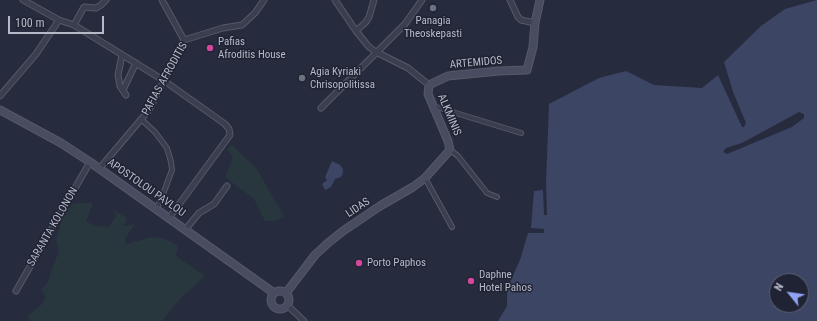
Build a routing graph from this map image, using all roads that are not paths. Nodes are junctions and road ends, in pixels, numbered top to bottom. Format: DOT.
graph roads {
  1 [pos="23,0"];
  2 [pos="106,0"];
  3 [pos="162,0"];
  4 [pos="264,0"];
  5 [pos="334,0"];
  6 [pos="374,0"];
  7 [pos="422,0"];
  8 [pos="510,0"];
  9 [pos="540,0"];
  10 [pos="59,20"];
  11 [pos="535,23"];
  12 [pos="74,25"];
  13 [pos="356,31"];
  14 [pos="184,40"];
  15 [pos="376,52"];
  16 [pos="122,54"];
  17 [pos="136,63"];
  18 [pos="163,80"];
  19 [pos="429,85"];
  20 [pos="0,96"];
  21 [pos="433,106"];
  22 [pos="321,108"];
  23 [pos="0,110"];
  24 [pos="142,120"];
  25 [pos="521,133"];
  26 [pos="450,150"];
  27 [pos="90,162"];
  28 [pos="100,169"];
  29 [pos="425,178"];
  30 [pos="227,186"];
  31 [pos="497,197"];
  32 [pos="156,209"];
  33 [pos="170,218"];
  34 [pos="452,227"];
  35 [pos="185,230"];
  36 [pos="16,291"];
  37 [pos="274,293"];
  38 [pos="286,293"];
  39 [pos="287,305"];
  40 [pos="304,321"];
  1 -- 10 [label="street"];
  2 -- 12 [label="street"];
  3 -- 14 [label="street"];
  4 -- 14 [label="street, PAFIAS AFRODITIS"];
  5 -- 13 [label="street, ALKMINIS"];
  6 -- 13 [label="street"];
  7 -- 15 [label="street"];
  8 -- 11 [label="street"];
  9 -- 11 [label="main road"];
  10 -- 12 [label="street"];
  10 -- 20 [label="street"];
  11 -- 19 [label="main road, ARTEMIDOS"];
  12 -- 16 [label="street"];
  13 -- 15 [label="street, ALKMINIS"];
  14 -- 18 [label="street, PAFIAS AFRODITIS"];
  15 -- 19 [label="street, ALKMINIS"];
  15 -- 22 [label="street"];
  16 -- 17 [label="street"];
  16 -- 17 [label="street"];
  17 -- 18 [label="street"];
  18 -- 24 [label="street, PAFIAS AFRODITIS"];
  18 -- 33 [label="street"];
  19 -- 21 [label="main road, ALKMINIS"];
  21 -- 25 [label="street"];
  21 -- 26 [label="main road, ALKMINIS"];
  23 -- 27 [label="main road, APOSTOLOU PAVLOU"];
  24 -- 28 [label="street, PAFIAS AFRODITIS"];
  24 -- 32 [label="street"];
  26 -- 29 [label="main road, LIDAS"];
  26 -- 31 [label="street, ALKMINIS"];
  27 -- 28 [label="main road, APOSTOLOU PAVLOU"];
  27 -- 36 [label="street, SARANTA KOLONON"];
  28 -- 32 [label="main road, APOSTOLOU PAVLOU"];
  29 -- 34 [label="street"];
  29 -- 38 [label="main road, LIDAS"];
  30 -- 35 [label="street"];
  32 -- 33 [label="main road, APOSTOLOU PAVLOU"];
  33 -- 35 [label="main road, APOSTOLOU PAVLOU"];
  35 -- 37 [label="main road, APOSTOLOU PAVLOU"];
  37 -- 38 [label="main road"];
  37 -- 39 [label="main road"];
  38 -- 39 [label="main road"];
  39 -- 40 [label="street"];
}
